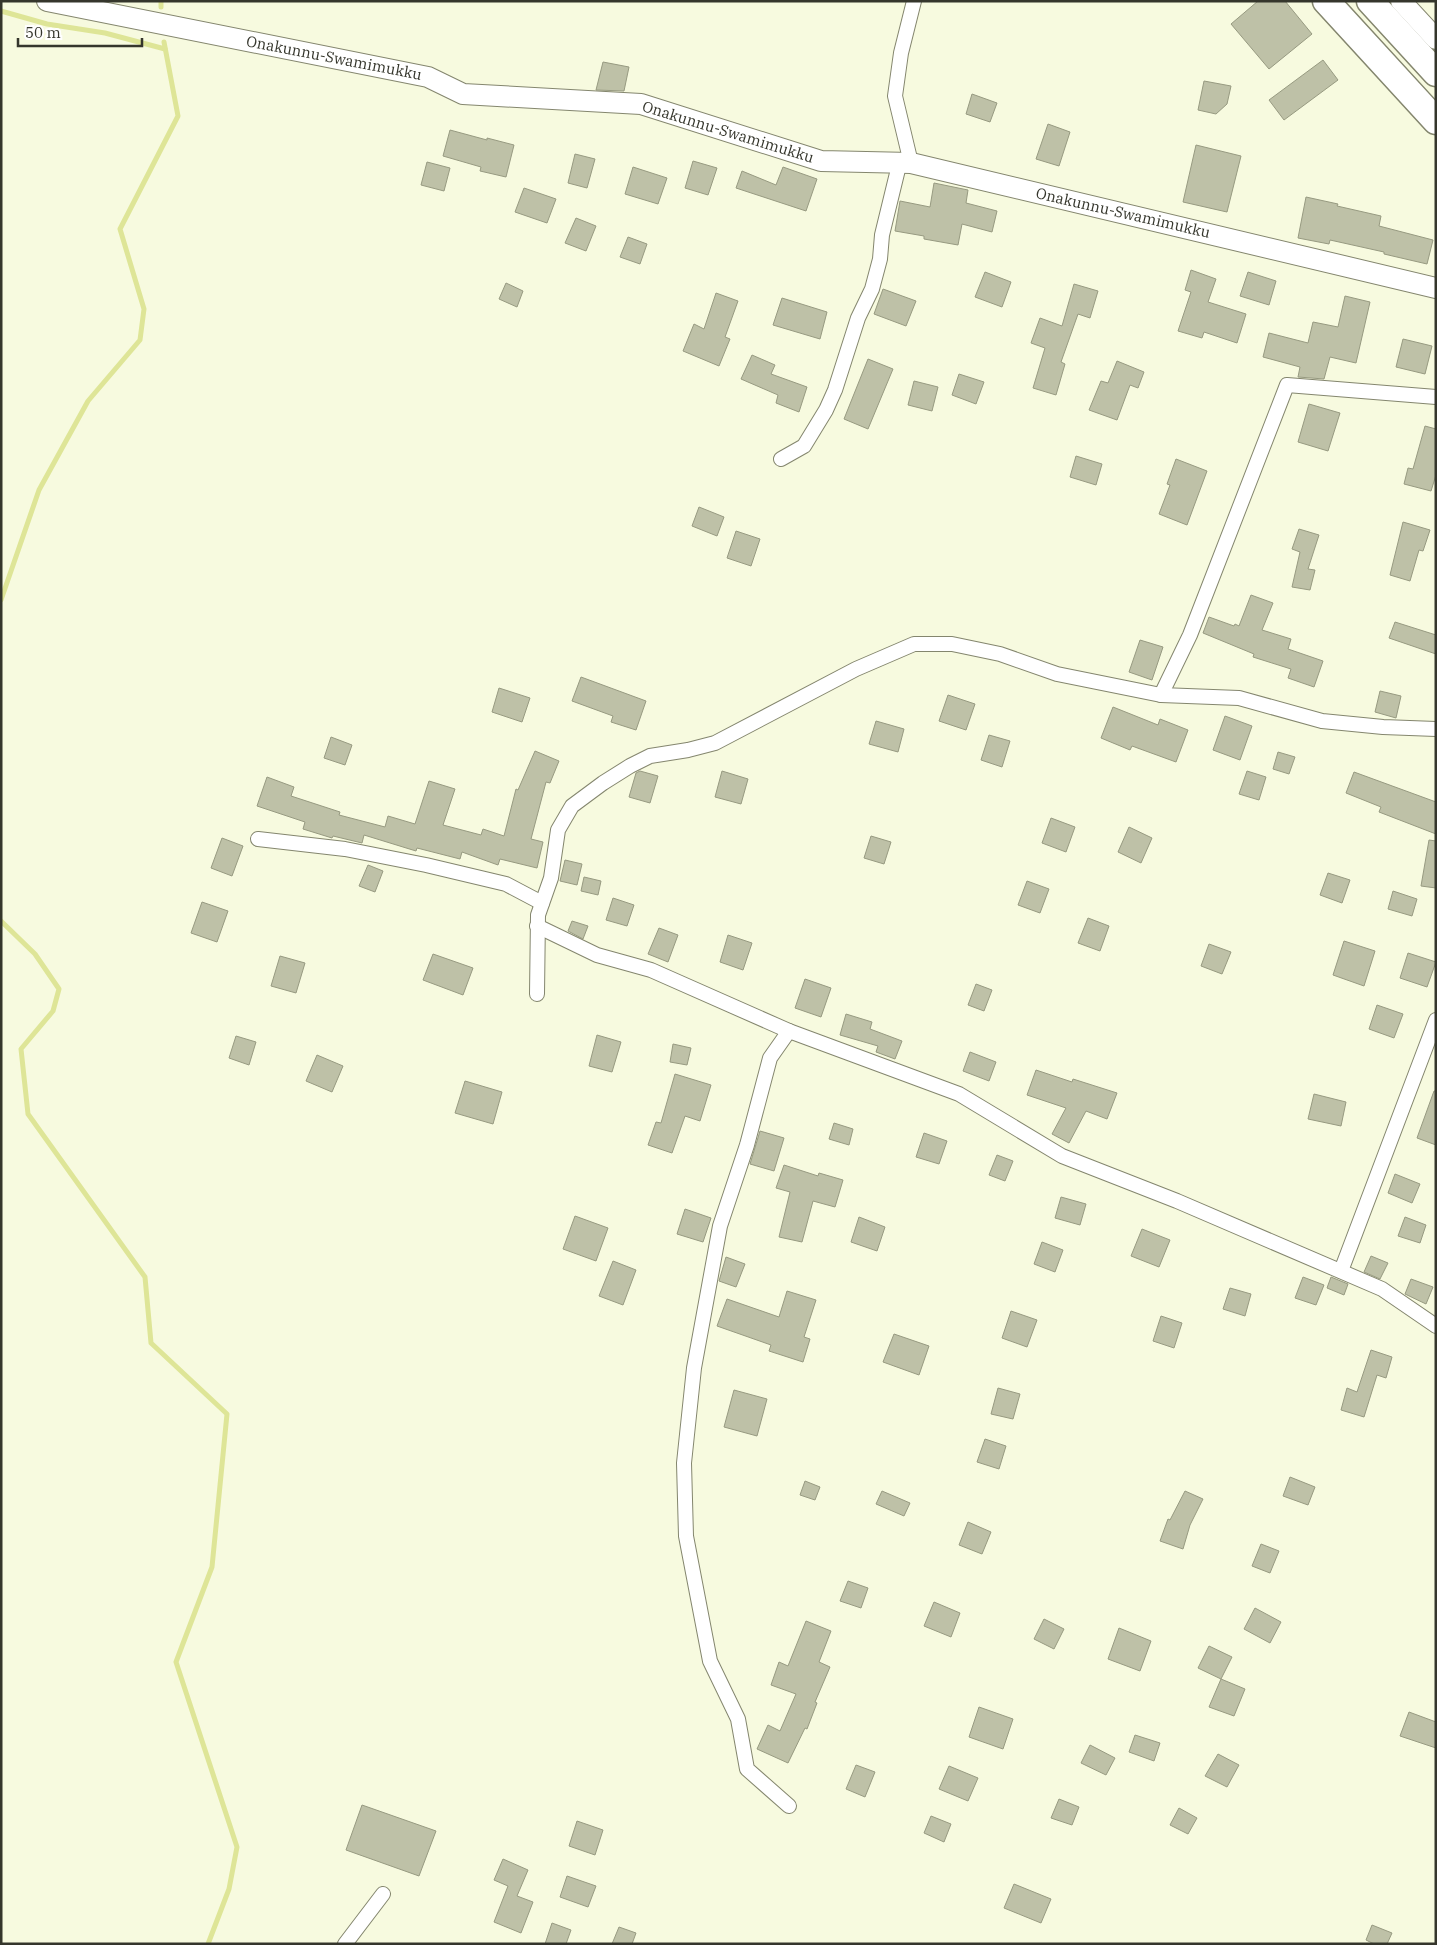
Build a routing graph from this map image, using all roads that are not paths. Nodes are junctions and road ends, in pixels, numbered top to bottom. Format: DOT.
graph roads {
  1 [pos="47,1"];
  2 [pos="914,1"];
  3 [pos="1326,1"];
  4 [pos="1370,1"];
  5 [pos="1401,1"];
  6 [pos="1436,39"];
  7 [pos="1436,73"];
  8 [pos="1436,121"];
  9 [pos="906,162"];
  10 [pos="1436,288"];
  11 [pos="1436,397"];
  12 [pos="781,459"];
  13 [pos="1161,695"];
  14 [pos="1436,729"];
  15 [pos="258,839"];
  16 [pos="542,903"];
  17 [pos="537,926"];
  18 [pos="537,994"];
  19 [pos="1436,1020"];
  20 [pos="789,1031"];
  21 [pos="1341,1272"];
  22 [pos="1436,1326"];
  23 [pos="789,1806"];
  24 [pos="383,1894"];
  25 [pos="345,1944"];
  1 -- 9 [label="street, Onakunnu-Swamimukku"];
  2 -- 9 [label="street"];
  3 -- 8 [label="highway"];
  4 -- 7 [label="highway"];
  5 -- 6 [label="street"];
  9 -- 10 [label="street, Onakunnu-Swamimukku"];
  9 -- 12 [label="street"];
  11 -- 13 [label="street"];
  13 -- 14 [label="street"];
  13 -- 16 [label="street"];
  15 -- 16 [label="street"];
  16 -- 17 [label="street"];
  17 -- 18 [label="street"];
  17 -- 20 [label="street"];
  19 -- 21 [label="street"];
  20 -- 21 [label="street"];
  20 -- 23 [label="street"];
  21 -- 22 [label="street"];
  24 -- 25 [label="street"];
}
